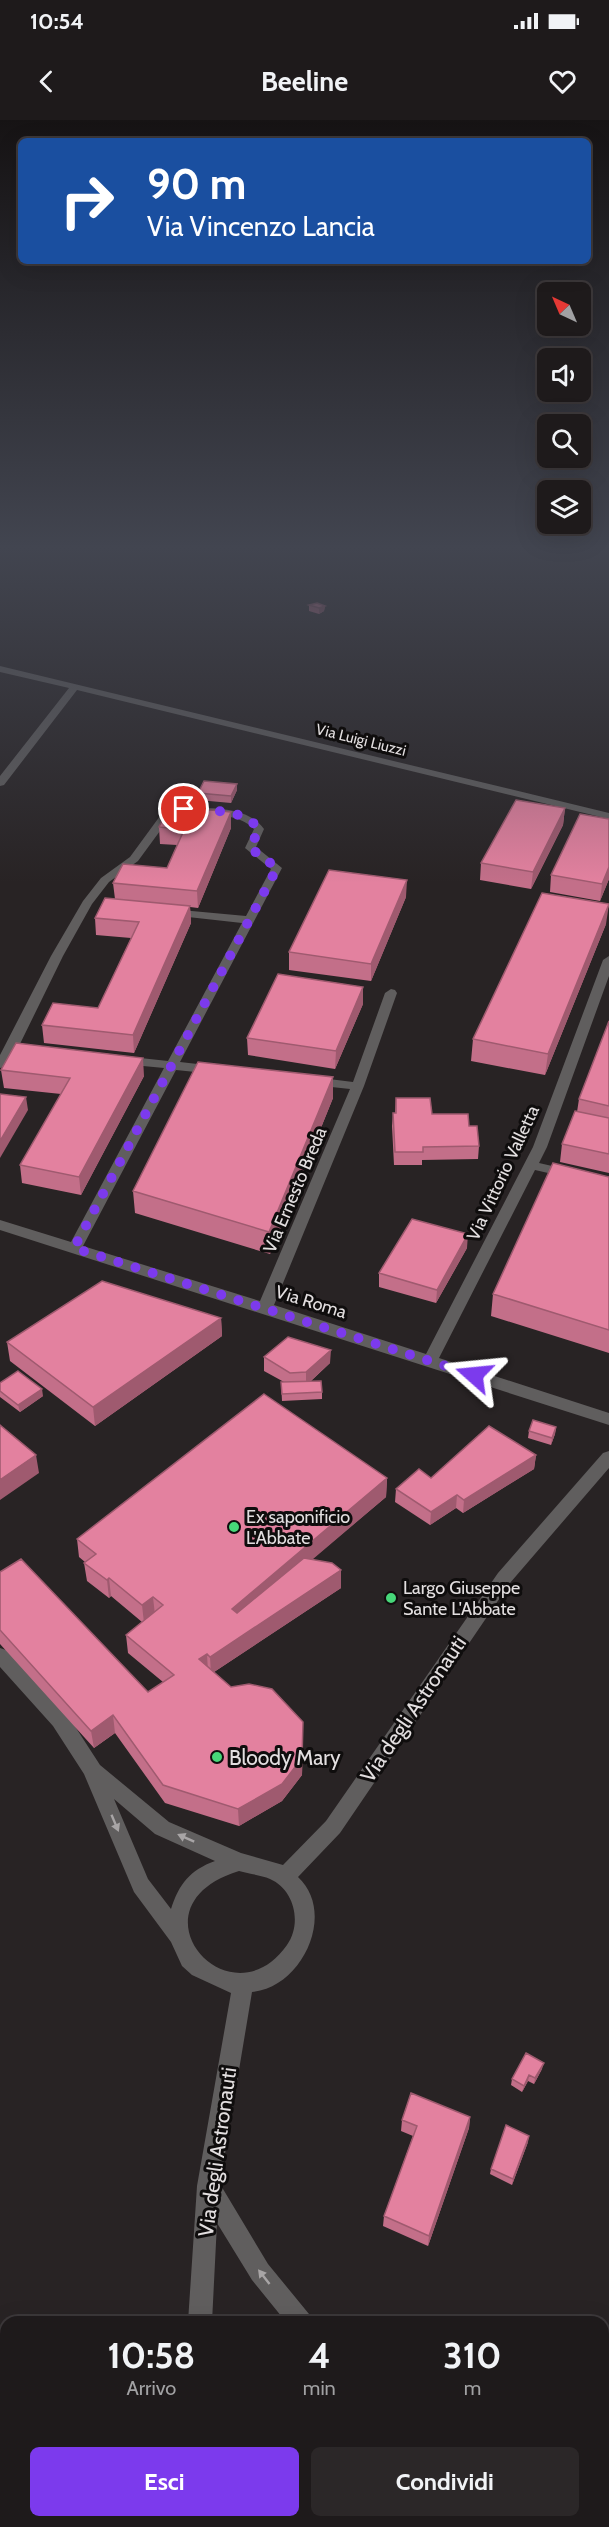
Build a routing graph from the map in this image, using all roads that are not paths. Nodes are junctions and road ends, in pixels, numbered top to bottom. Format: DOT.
graph roads {
  1 [pos="0,669"];
  2 [pos="75,687"];
  3 [pos="0,783"];
  4 [pos="609,816"];
  5 [pos="156,911"];
  6 [pos="249,920"];
  7 [pos="609,960"];
  8 [pos="391,993"];
  9 [pos="104,1058"];
  10 [pos="0,1064"];
  11 [pos="172,1065"];
  12 [pos="230,1072"];
  13 [pos="300,1080"];
  14 [pos="358,1086"];
  15 [pos="531,1165"];
  16 [pos="609,1183"];
  17 [pos="0,1225"];
  18 [pos="74,1248"];
  19 [pos="265,1308"];
  20 [pos="430,1360"];
  21 [pos="609,1419"];
  22 [pos="609,1457"];
  23 [pos="0,1655"];
  24 [pos="92,1770"];
  25 [pos="239,1862"];
  26 [pos="285,1876"];
  27 [pos="178,1935"];
  28 [pos="243,1984"];
  29 [pos="208,2186"];
  30 [pos="200,2316"];
  31 [pos="296,2316"];
  1 -- 2 [label="street, Via Luigi Liuzzi"];
  2 -- 3 [label="street"];
  2 -- 4 [label="street, Via Luigi Liuzzi"];
  5 -- 6 [label="street"];
  6 -- 10 [label="street"];
  6 -- 11 [label="street"];
  7 -- 15 [label="street, Via Vittorio Valletta"];
  8 -- 14 [label="street, Via Ernesto Breda"];
  9 -- 11 [label="street"];
  11 -- 12 [label="street"];
  11 -- 18 [label="street"];
  13 -- 14 [label="street"];
  14 -- 19 [label="street, Via Ernesto Breda"];
  15 -- 16 [label="street"];
  15 -- 20 [label="street, Via Vittorio Valletta"];
  17 -- 18 [label="street, Via Roma"];
  18 -- 19 [label="street, Via Roma"];
  19 -- 20 [label="street, Via Roma"];
  20 -- 21 [label="street, Via Roma"];
  22 -- 26 [label="street, Via degli Astronauti"];
  23 -- 24 [label="street"];
  25 -- 24 [label="street, one-way"];
  24 -- 27 [label="street, one-way"];
  25 -- 26 [label="street"];
  25 -- 27 [label="street"];
  26 -- 28 [label="street"];
  27 -- 28 [label="street"];
  28 -- 29 [label="street, Via degli Astronauti"];
  29 -- 30 [label="street, Via degli Astronauti"];
  31 -- 29 [label="street, one-way"];
}
